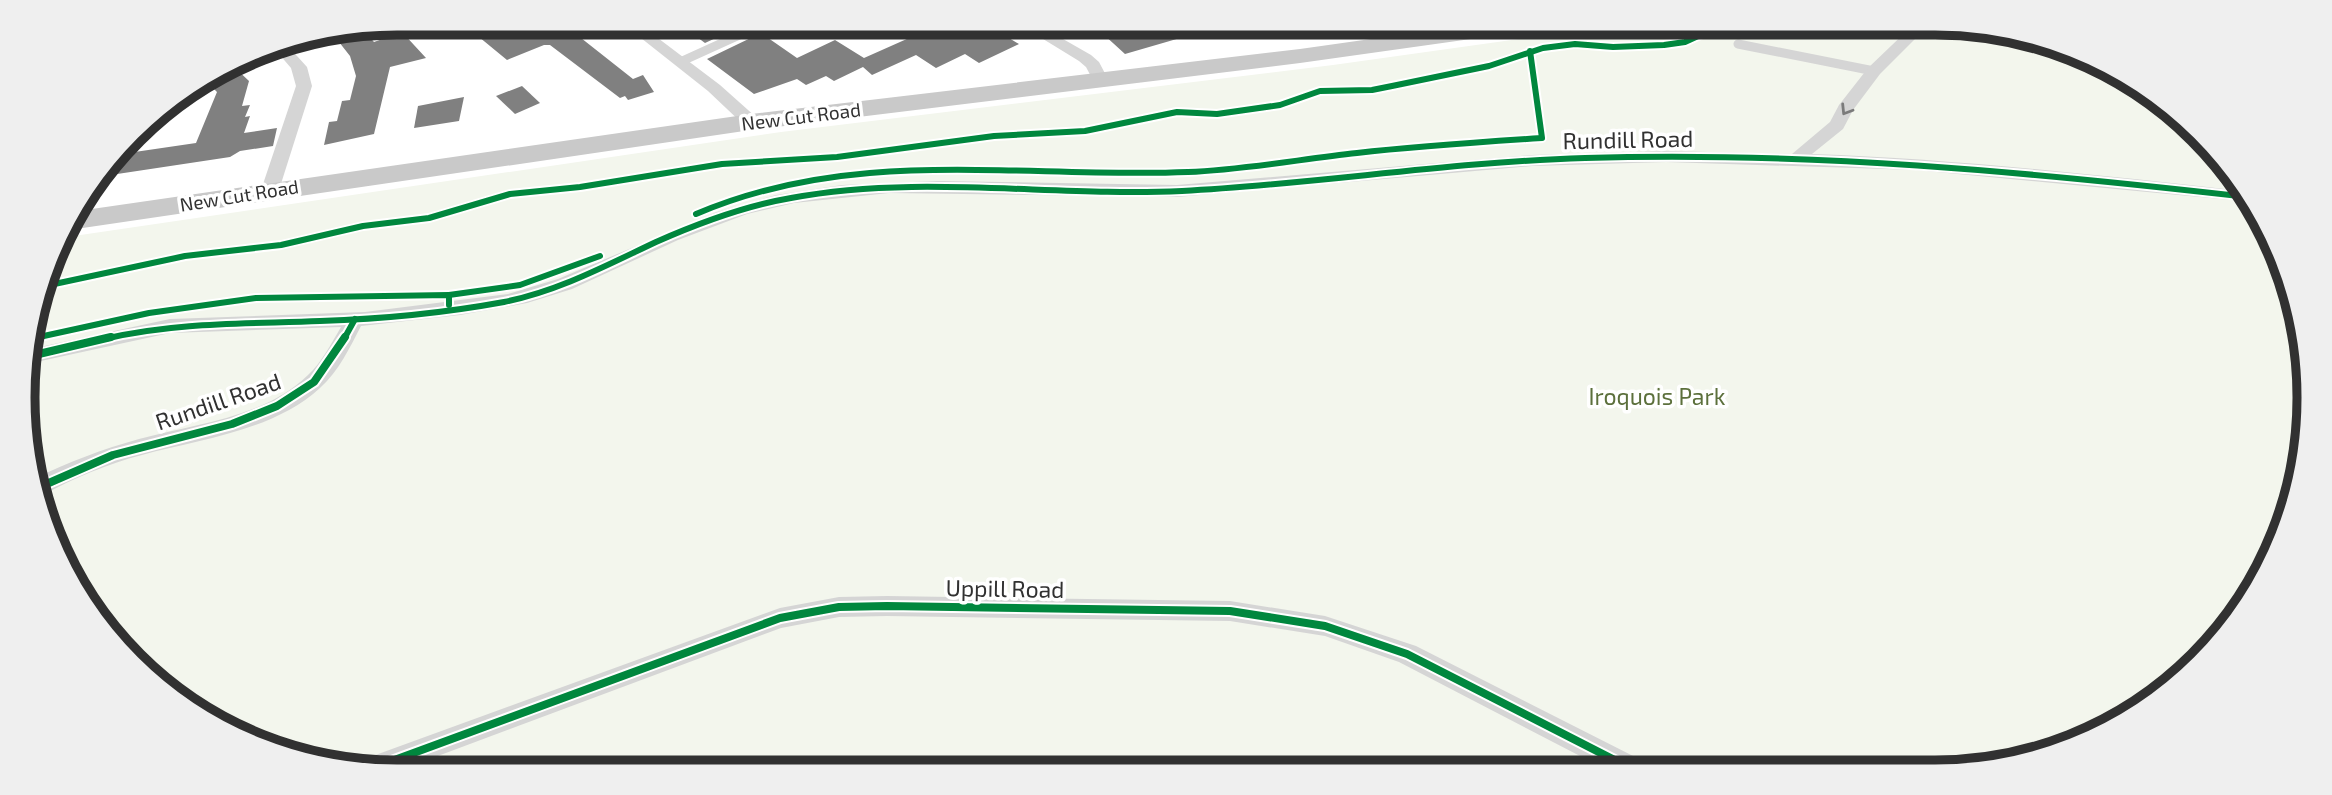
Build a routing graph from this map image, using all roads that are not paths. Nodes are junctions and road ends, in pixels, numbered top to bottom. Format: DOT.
graph roads {
  1 [pos="645,35"];
  2 [pos="740,35"];
  3 [pos="1046,35"];
  4 [pos="1397,35"];
  5 [pos="1911,35"];
  6 [pos="1738,44"];
  7 [pos="286,53"];
  8 [pos="680,62"];
  9 [pos="1874,71"];
  10 [pos="1101,81"];
  11 [pos="751,122"];
  12 [pos="1795,160"];
  13 [pos="270,190"];
  14 [pos="2236,196"];
  15 [pos="82,219"];
  16 [pos="355,319"];
  17 [pos="38,354"];
  18 [pos="46,484"];
  19 [pos="395,760"];
  20 [pos="1614,760"];
  1 -- 8 [label="street"];
  2 -- 8 [label="lane"];
  3 -- 10 [label="street"];
  4 -- 10 [label="main road, New Cut Road"];
  5 -- 9 [label="street"];
  6 -- 9 [label="lane"];
  7 -- 13 [label="street"];
  8 -- 11 [label="street"];
  9 -- 12 [label="street, one-way"];
  10 -- 11 [label="main road, New Cut Road"];
  11 -- 13 [label="main road, New Cut Road"];
  12 -- 14 [label="street, Rundill Road"];
  12 -- 16 [label="street, Rundill Road"];
  13 -- 15 [label="main road, New Cut Road"];
  16 -- 17 [label="street"];
  16 -- 18 [label="street, Rundill Road"];
  19 -- 20 [label="street, Uppill Road"];
}
